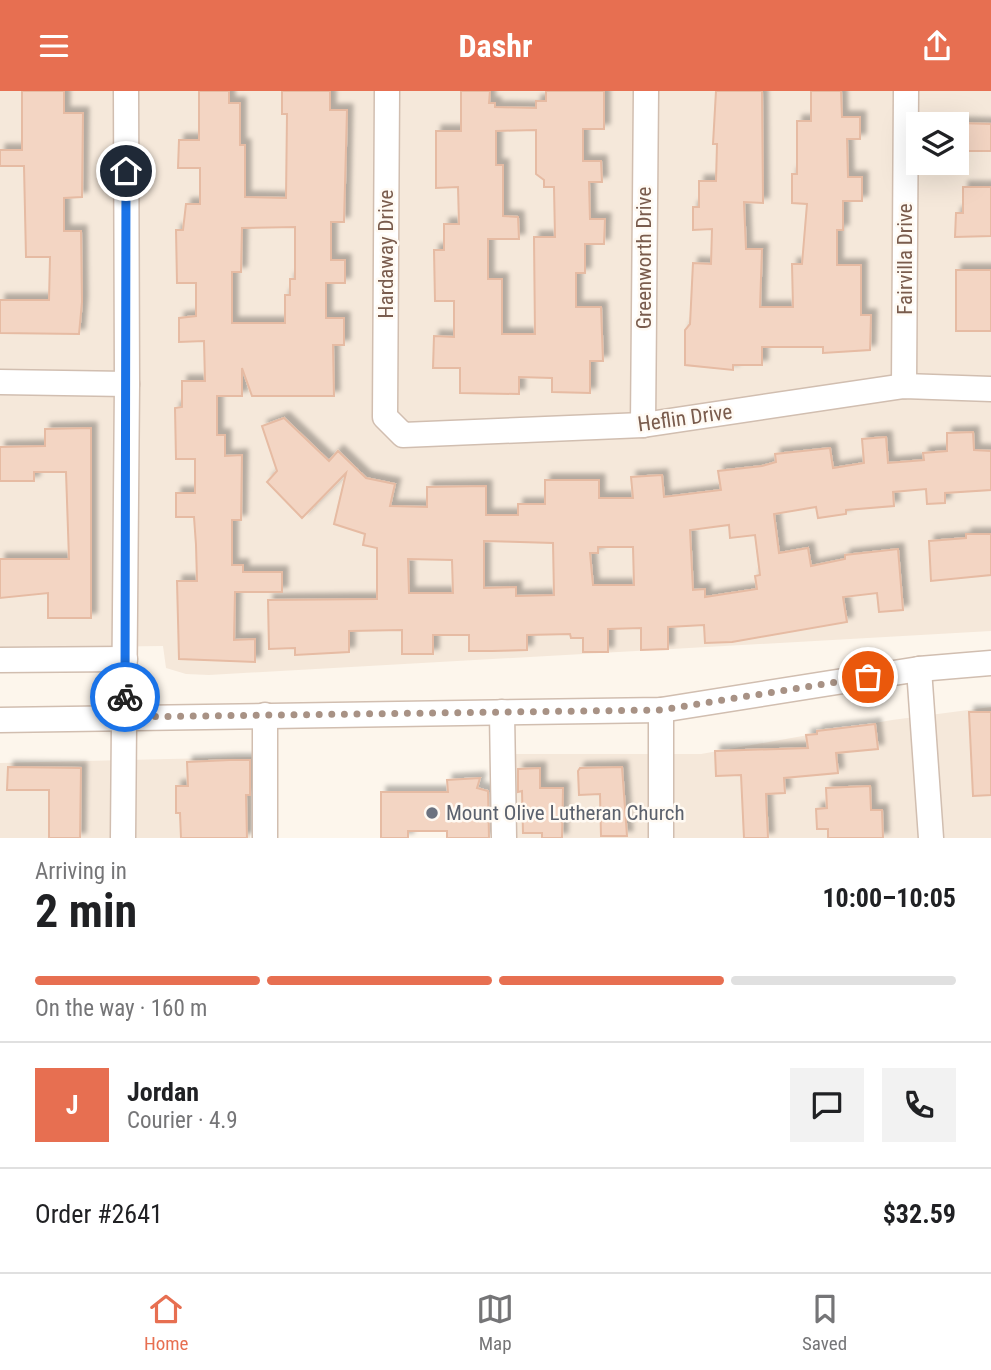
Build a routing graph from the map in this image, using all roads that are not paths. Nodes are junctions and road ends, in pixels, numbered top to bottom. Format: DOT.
graph roads {
  1 [pos="126,91"];
  2 [pos="387,91"];
  3 [pos="646,91"];
  4 [pos="906,91"];
  5 [pos="0,382"];
  6 [pos="127,384"];
  7 [pos="904,386"];
  8 [pos="991,389"];
  9 [pos="385,417"];
  10 [pos="643,425"];
  11 [pos="125,659"];
  12 [pos="0,660"];
  13 [pos="991,663"];
  14 [pos="919,669"];
  15 [pos="661,710"];
  16 [pos="502,712"];
  17 [pos="265,715"];
  18 [pos="125,717"];
  19 [pos="0,720"];
  20 [pos="123,838"];
  21 [pos="265,838"];
  22 [pos="504,838"];
  23 [pos="661,838"];
  24 [pos="931,838"];
  1 -- 6 [label="street"];
  2 -- 9 [label="street, Hardaway Drive"];
  3 -- 10 [label="street, Greenworth Drive"];
  4 -- 7 [label="street, Fairvilla Drive"];
  5 -- 6 [label="street"];
  6 -- 11 [label="street"];
  7 -- 8 [label="street, Heflin Drive"];
  7 -- 10 [label="street, Heflin Drive"];
  9 -- 10 [label="street, Heflin Drive"];
  11 -- 12 [label="street"];
  11 -- 18 [label="street"];
  13 -- 14 [label="street"];
  14 -- 15 [label="street"];
  14 -- 24 [label="street"];
  15 -- 16 [label="street"];
  15 -- 23 [label="street"];
  16 -- 17 [label="street"];
  16 -- 22 [label="street"];
  17 -- 18 [label="street"];
  17 -- 21 [label="street"];
  18 -- 19 [label="street"];
  18 -- 20 [label="street"];
}
